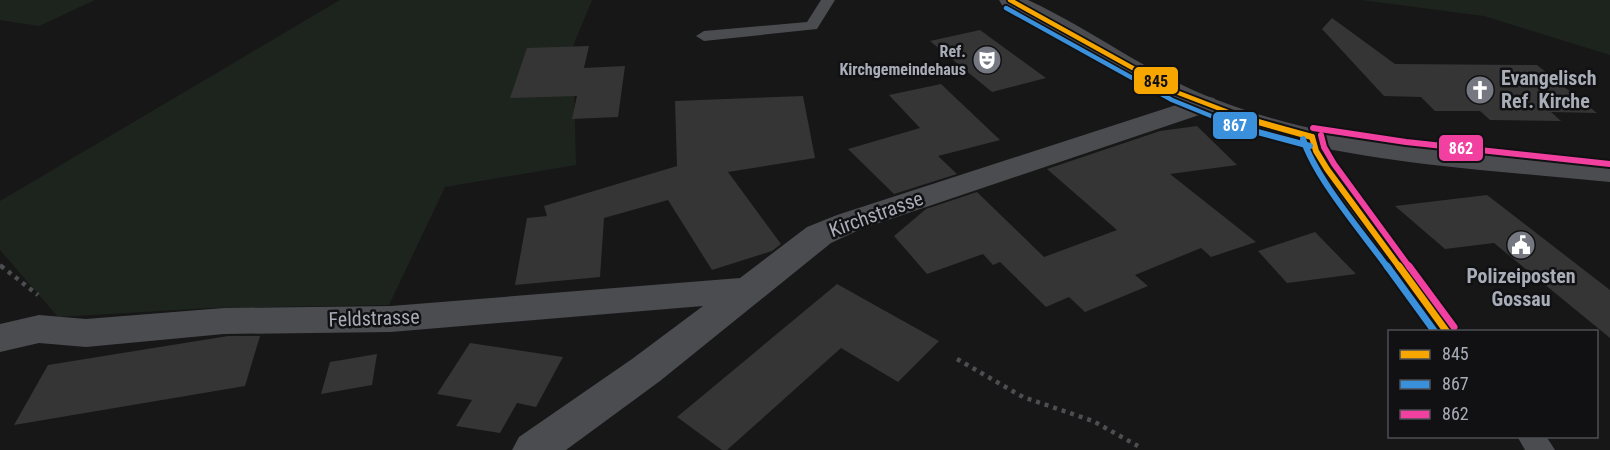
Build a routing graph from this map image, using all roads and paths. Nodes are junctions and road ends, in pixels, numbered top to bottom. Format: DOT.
graph roads {
  1 [pos="828,0"];
  2 [pos="1010,0"];
  3 [pos="704,36"];
  4 [pos="1204,105"];
  5 [pos="1312,137"];
  6 [pos="1610,173"];
  7 [pos="749,290"];
  8 [pos="1446,330"];
  9 [pos="0,338"];
  10 [pos="957,359"];
  11 [pos="1532,438"];
  12 [pos="1138,446"];
  13 [pos="534,450"];
  14 [pos="1541,450"];
  1 -- 3 [label="lane"];
  2 -- 4 [label="street"];
  4 -- 5 [label="street"];
  4 -- 7 [label="street, Kirchstrasse"];
  5 -- 6 [label="street"];
  5 -- 8 [label="lane"];
  7 -- 9 [label="street, Feldstrasse"];
  7 -- 13 [label="street, Kirchstrasse"];
  10 -- 12 [label="path"];
  11 -- 14 [label="lane"];
}
